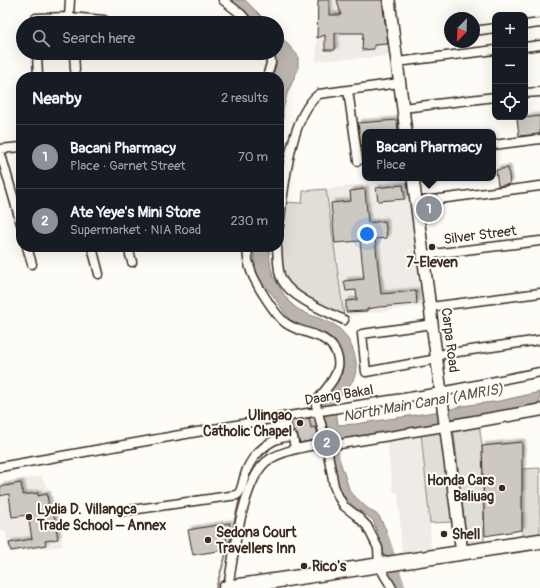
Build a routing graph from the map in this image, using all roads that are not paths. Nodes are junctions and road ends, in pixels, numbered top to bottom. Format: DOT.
graph roads {
  1 [pos="70,0"];
  2 [pos="223,0"];
  3 [pos="389,0"];
  4 [pos="69,16"];
  5 [pos="242,16"];
  6 [pos="540,23"];
  7 [pos="528,25"];
  8 [pos="492,28"];
  9 [pos="480,30"];
  10 [pos="540,45"];
  11 [pos="528,47"];
  12 [pos="492,50"];
  13 [pos="38,60"];
  14 [pos="74,60"];
  15 [pos="271,60"];
  16 [pos="397,62"];
  17 [pos="75,70"];
  18 [pos="38,72"];
  19 [pos="268,72"];
  20 [pos="399,83"];
  21 [pos="348,90"];
  22 [pos="540,92"];
  23 [pos="528,93"];
  24 [pos="492,97"];
  25 [pos="402,108"];
  26 [pos="406,129"];
  27 [pos="540,139"];
  28 [pos="496,145"];
  29 [pos="16,148"];
  30 [pos="0,150"];
  31 [pos="358,161"];
  32 [pos="413,181"];
  33 [pos="540,186"];
  34 [pos="284,193"];
  35 [pos="416,202"];
  36 [pos="16,206"];
  37 [pos="540,240"];
  38 [pos="28,252"];
  39 [pos="93,252"];
  40 [pos="129,252"];
  41 [pos="248,252"];
  42 [pos="277,252"];
  43 [pos="424,255"];
  44 [pos="132,262"];
  45 [pos="32,264"];
  46 [pos="99,274"];
  47 [pos="540,293"];
  48 [pos="430,307"];
  49 [pos="344,320"];
  50 [pos="433,324"];
  51 [pos="540,340"];
  52 [pos="437,357"];
  53 [pos="540,372"];
  54 [pos="441,392"];
  55 [pos="540,410"];
  56 [pos="320,412"];
  57 [pos="445,426"];
  58 [pos="330,444"];
  59 [pos="295,449"];
  60 [pos="0,467"];
  61 [pos="124,511"];
  62 [pos="540,541"];
  63 [pos="462,553"];
  64 [pos="387,564"];
  65 [pos="227,588"];
  66 [pos="392,588"];
  1 -- 4 [label="street"];
  2 -- 5 [label="street"];
  3 -- 16 [label="street"];
  6 -- 7 [label="street"];
  8 -- 9 [label="street"];
  10 -- 11 [label="street"];
  12 -- 16 [label="street"];
  13 -- 18 [label="street"];
  14 -- 17 [label="street"];
  15 -- 19 [label="street"];
  16 -- 20 [label="street"];
  20 -- 21 [label="street"];
  20 -- 25 [label="street"];
  21 -- 31 [label="street"];
  21 -- 34 [label="street"];
  22 -- 23 [label="street"];
  24 -- 25 [label="street"];
  25 -- 26 [label="street"];
  27 -- 28 [label="street"];
  29 -- 30 [label="street"];
  30 -- 36 [label="street"];
  32 -- 35 [label="street, Carpa Road"];
  33 -- 35 [label="street"];
  35 -- 43 [label="street, Carpa Road"];
  37 -- 43 [label="street, Silver Street"];
  38 -- 45 [label="street"];
  39 -- 46 [label="street"];
  40 -- 44 [label="street"];
  41 -- 56 [label="street"];
  42 -- 49 [label="street"];
  43 -- 48 [label="street, Carpa Road"];
  47 -- 48 [label="street"];
  48 -- 50 [label="street, Carpa Road"];
  50 -- 52 [label="street, Carpa Road"];
  50 -- 52 [label="street"];
  51 -- 52 [label="street"];
  52 -- 54 [label="street, Carpa Road"];
  53 -- 54 [label="street, Daang Bakal"];
  54 -- 56 [label="street, Daang Bakal"];
  54 -- 57 [label="street, Carpa Road"];
  55 -- 57 [label="street"];
  56 -- 58 [label="street"];
  56 -- 60 [label="street, Daang Bakal"];
  57 -- 58 [label="street"];
  57 -- 63 [label="street, Carpa Road"];
  58 -- 59 [label="street"];
  58 -- 64 [label="street"];
  59 -- 61 [label="street"];
  59 -- 65 [label="street"];
  62 -- 63 [label="highway"];
  63 -- 64 [label="highway"];
  64 -- 65 [label="highway"];
  64 -- 66 [label="street"];
}
